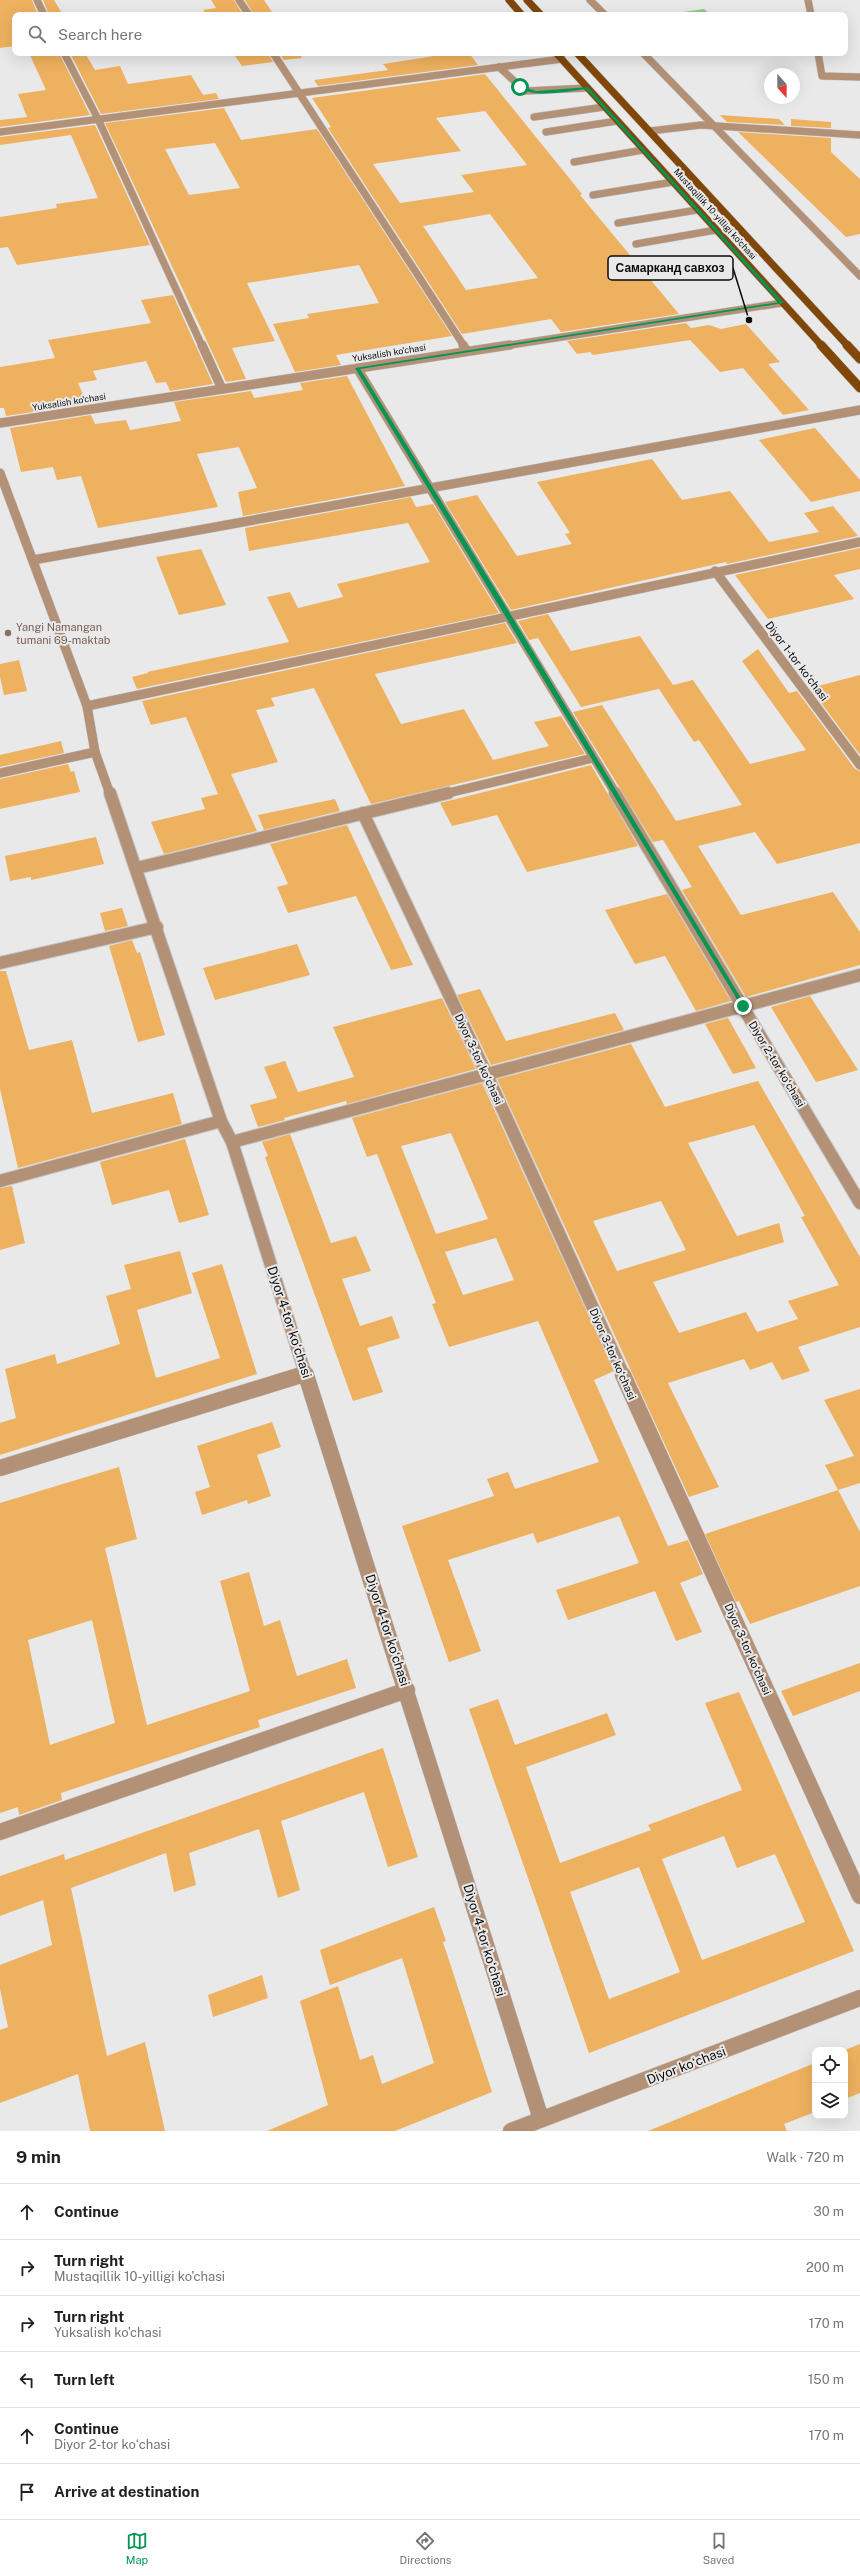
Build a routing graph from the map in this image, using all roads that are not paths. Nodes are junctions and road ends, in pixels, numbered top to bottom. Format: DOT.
graph roads {
  1 [pos="37,0"];
  2 [pos="239,0"];
  3 [pos="509,0"];
  4 [pos="527,0"];
  5 [pos="590,0"];
  6 [pos="808,0"];
  7 [pos="43,12"];
  8 [pos="247,12"];
  9 [pos="519,12"];
  10 [pos="538,12"];
  11 [pos="602,12"];
  12 [pos="810,12"];
  13 [pos="66,56"];
  14 [pos="275,56"];
  15 [pos="559,56"];
  16 [pos="580,56"];
  17 [pos="646,56"];
  18 [pos="819,56"];
  19 [pos="562,59"];
  20 [pos="499,67"];
  21 [pos="860,77"];
  22 [pos="587,88"];
  23 [pos="298,93"];
  24 [pos="604,107"];
  25 [pos="534,117"];
  26 [pos="98,119"];
  27 [pos="617,122"];
  28 [pos="716,126"];
  29 [pos="650,131"];
  30 [pos="0,132"];
  31 [pos="546,132"];
  32 [pos="860,135"];
  33 [pos="643,150"];
  34 [pos="574,162"];
  35 [pos="672,182"];
  36 [pos="592,195"];
  37 [pos="697,210"];
  38 [pos="618,223"];
  39 [pos="716,230"];
  40 [pos="636,244"];
  41 [pos="860,276"];
  42 [pos="782,303"];
  43 [pos="467,351"];
  44 [pos="860,359"];
  45 [pos="357,368"];
  46 [pos="860,388"];
  47 [pos="222,389"];
  48 [pos="860,410"];
  49 [pos="0,423"];
  50 [pos="0,473"];
  51 [pos="430,488"];
  52 [pos="860,542"];
  53 [pos="33,560"];
  54 [pos="715,571"];
  55 [pos="509,615"];
  56 [pos="87,706"];
  57 [pos="95,752"];
  58 [pos="593,758"];
  59 [pos="860,765"];
  60 [pos="0,773"];
  61 [pos="363,813"];
  62 [pos="137,868"];
  63 [pos="157,927"];
  64 [pos="0,963"];
  65 [pos="860,975"];
  66 [pos="743,1006"];
  67 [pos="487,1075"];
  68 [pos="221,1122"];
  69 [pos="232,1142"];
  70 [pos="0,1181"];
  71 [pos="860,1203"];
  72 [pos="307,1373"];
  73 [pos="0,1468"];
  74 [pos="407,1690"];
  75 [pos="0,1832"];
  76 [pos="860,1896"];
  77 [pos="860,1998"];
  78 [pos="542,2119"];
  79 [pos="511,2131"];
  1 -- 7 [label="street"];
  2 -- 8 [label="street"];
  3 -- 9 [label="main road"];
  4 -- 10 [label="main road"];
  5 -- 11 [label="street"];
  6 -- 12 [label="street"];
  13 -- 26 [label="street"];
  14 -- 23 [label="street"];
  15 -- 19 [label="main road, Mustaqillik 10-yilligi ko'chasi"];
  16 -- 29 [label="main road, Mustaqillik 10-yilligi ko'chasi"];
  17 -- 28 [label="street"];
  18 -- 21 [label="street"];
  19 -- 20 [label="street"];
  19 -- 22 [label="main road, Mustaqillik 10-yilligi ko'chasi"];
  20 -- 22 [label="street"];
  20 -- 23 [label="street"];
  22 -- 24 [label="main road, Mustaqillik 10-yilligi ko'chasi"];
  23 -- 26 [label="street"];
  23 -- 43 [label="street"];
  24 -- 25 [label="street"];
  24 -- 27 [label="main road, Mustaqillik 10-yilligi ko'chasi"];
  26 -- 30 [label="street"];
  26 -- 47 [label="street"];
  27 -- 31 [label="street"];
  27 -- 33 [label="main road, Mustaqillik 10-yilligi ko'chasi"];
  28 -- 29 [label="street"];
  28 -- 32 [label="street"];
  28 -- 41 [label="street"];
  29 -- 44 [label="main road, Mustaqillik 10-yilligi ko'chasi"];
  33 -- 34 [label="street"];
  33 -- 35 [label="main road, Mustaqillik 10-yilligi ko'chasi"];
  35 -- 36 [label="street"];
  35 -- 37 [label="main road, Mustaqillik 10-yilligi ko'chasi"];
  37 -- 38 [label="street"];
  37 -- 39 [label="main road, Mustaqillik 10-yilligi ko'chasi"];
  39 -- 40 [label="street"];
  39 -- 42 [label="main road, Mustaqillik 10-yilligi ko'chasi"];
  42 -- 43 [label="street, Yuksalish ko'chasi"];
  42 -- 46 [label="main road, Mustaqillik 10-yilligi ko'chasi"];
  43 -- 45 [label="street, Yuksalish ko'chasi"];
  45 -- 47 [label="street, Yuksalish ko'chasi"];
  45 -- 51 [label="street, Diyor 2-tor koʻchasi"];
  47 -- 49 [label="street, Yuksalish ko'chasi"];
  48 -- 51 [label="street"];
  50 -- 53 [label="street, Diyor 4-tor koʻchasi"];
  51 -- 53 [label="street"];
  51 -- 55 [label="street, Diyor 2-tor koʻchasi"];
  52 -- 54 [label="street"];
  53 -- 56 [label="street, Diyor 4-tor koʻchasi"];
  54 -- 55 [label="street"];
  54 -- 59 [label="street, Diyor 1-tor koʻchasi"];
  55 -- 56 [label="street"];
  55 -- 58 [label="street, Diyor 2-tor koʻchasi"];
  56 -- 57 [label="street, Diyor 4-tor koʻchasi"];
  57 -- 60 [label="street"];
  57 -- 62 [label="street, Diyor 4-tor koʻchasi"];
  58 -- 61 [label="street"];
  58 -- 66 [label="street, Diyor 2-tor koʻchasi"];
  61 -- 62 [label="street"];
  61 -- 67 [label="street, Diyor 3-tor koʻchasi"];
  62 -- 63 [label="street, Diyor 4-tor koʻchasi"];
  63 -- 64 [label="street"];
  63 -- 68 [label="street, Diyor 4-tor koʻchasi"];
  65 -- 66 [label="street"];
  66 -- 67 [label="street"];
  66 -- 71 [label="street, Diyor 2-tor koʻchasi"];
  67 -- 69 [label="street"];
  67 -- 76 [label="street, Diyor 3-tor koʻchasi"];
  68 -- 69 [label="street, Diyor 4-tor koʻchasi"];
  68 -- 70 [label="street"];
  69 -- 72 [label="street, Diyor 4-tor koʻchasi"];
  72 -- 73 [label="street"];
  72 -- 74 [label="street, Diyor 4-tor koʻchasi"];
  74 -- 75 [label="street"];
  74 -- 78 [label="street, Diyor 4-tor koʻchasi"];
  77 -- 78 [label="street, Diyor koʻchasi"];
  78 -- 79 [label="street, Diyor koʻchasi"];
}
